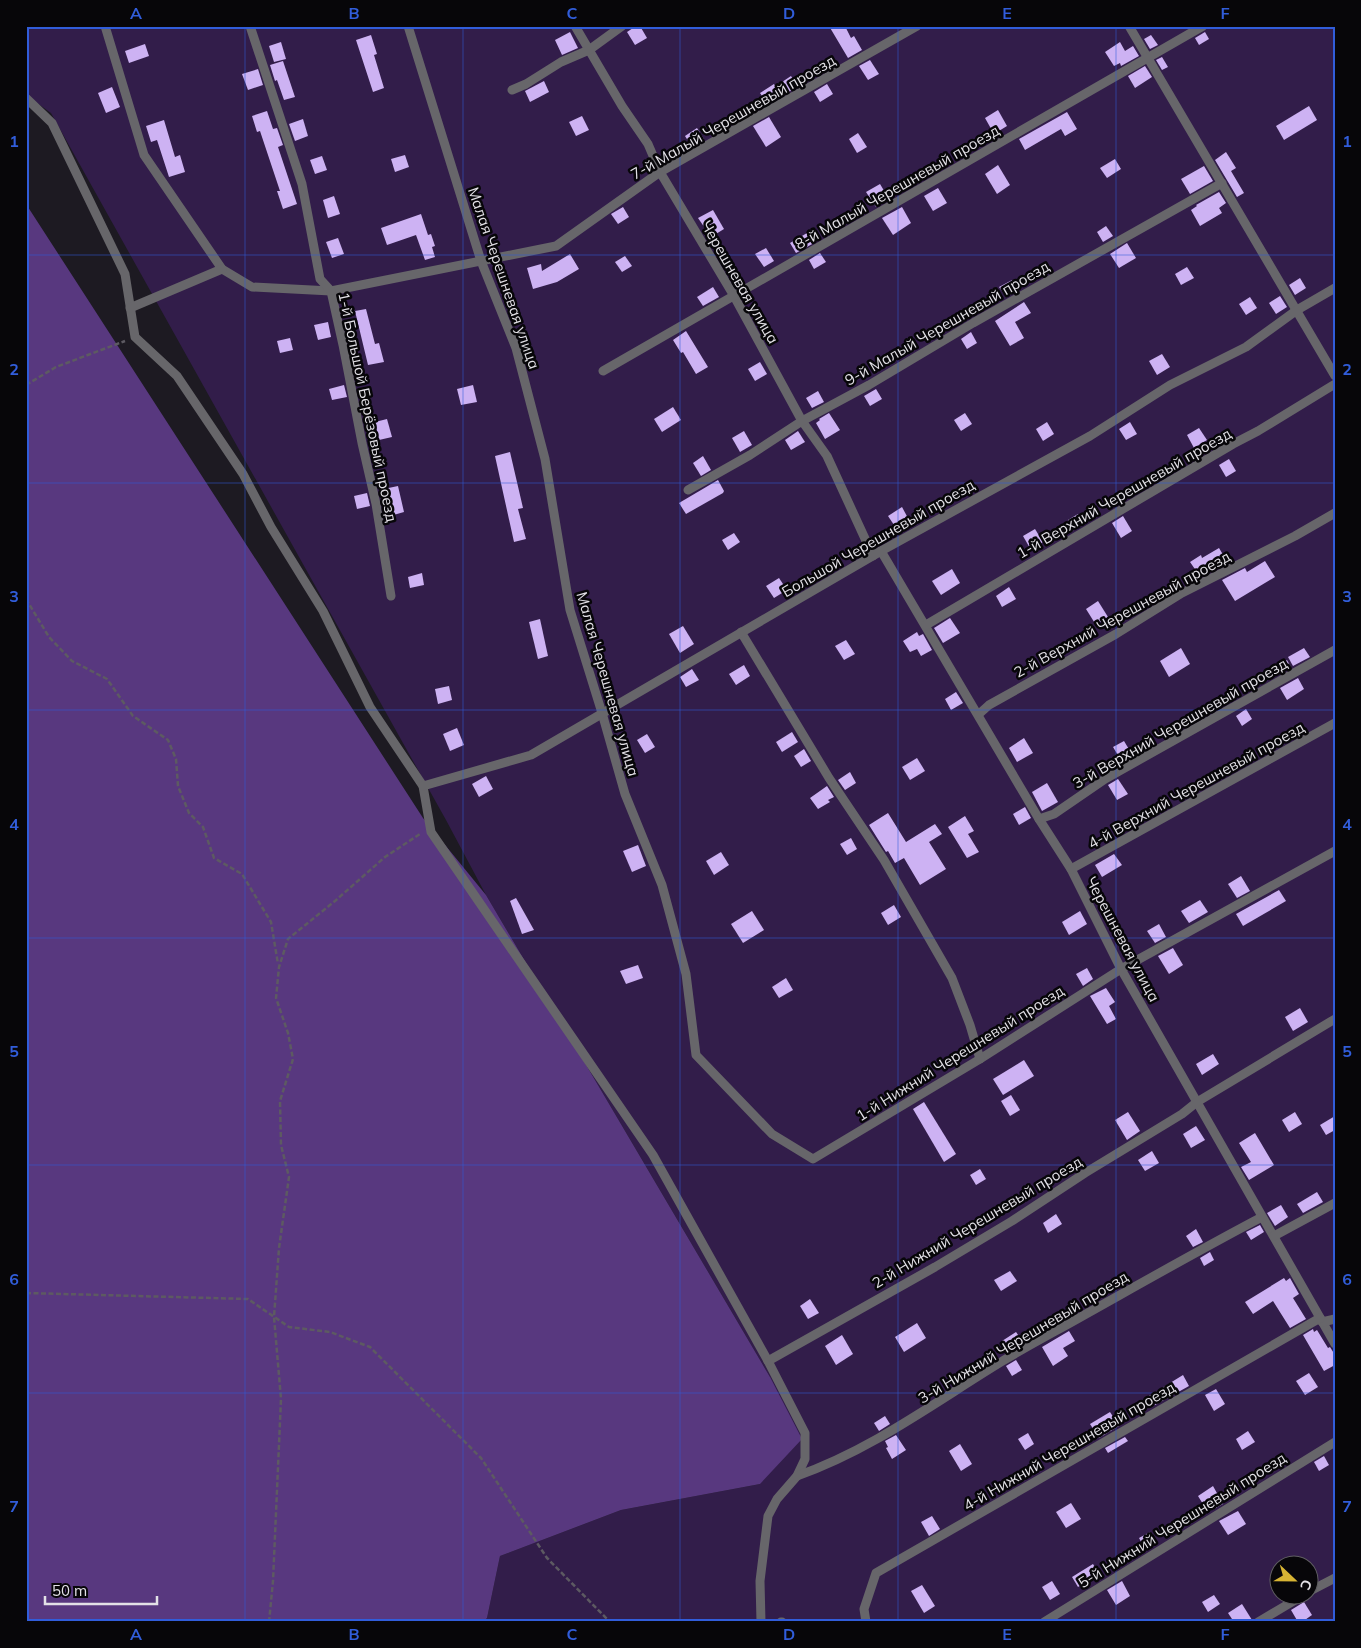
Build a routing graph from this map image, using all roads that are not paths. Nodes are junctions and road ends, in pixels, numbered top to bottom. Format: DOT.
graph roads {
  1 [pos="105,26"];
  2 [pos="250,26"];
  3 [pos="408,26"];
  4 [pos="575,26"];
  5 [pos="622,26"];
  6 [pos="917,26"];
  7 [pos="1129,26"];
  8 [pos="1203,26"];
  9 [pos="588,50"];
  10 [pos="1148,58"];
  11 [pos="512,90"];
  12 [pos="26,98"];
  13 [pos="660,172"];
  14 [pos="1222,183"];
  15 [pos="481,261"];
  16 [pos="222,269"];
  17 [pos="1335,288"];
  18 [pos="331,291"];
  19 [pos="734,296"];
  20 [pos="130,308"];
  21 [pos="1297,310"];
  22 [pos="603,371"];
  23 [pos="1335,376"];
  24 [pos="1335,384"];
  25 [pos="802,421"];
  26 [pos="688,490"];
  27 [pos="1335,513"];
  28 [pos="877,553"];
  29 [pos="390,596"];
  30 [pos="926,625"];
  31 [pos="741,632"];
  32 [pos="1335,650"];
  33 [pos="602,713"];
  34 [pos="979,714"];
  35 [pos="1335,724"];
  36 [pos="423,786"];
  37 [pos="1039,818"];
  38 [pos="1335,851"];
  39 [pos="1071,870"];
  40 [pos="1121,969"];
  41 [pos="1335,1019"];
  42 [pos="980,1059"];
  43 [pos="1197,1102"];
  44 [pos="813,1159"];
  45 [pos="1335,1203"];
  46 [pos="1262,1217"];
  47 [pos="1274,1236"];
  48 [pos="1335,1319"];
  49 [pos="1321,1320"];
  50 [pos="1335,1344"];
  51 [pos="768,1361"];
  52 [pos="1335,1442"];
  53 [pos="796,1476"];
  54 [pos="1335,1578"];
  55 [pos="1318,1587"];
  56 [pos="1285,1606"];
  57 [pos="761,1622"];
  58 [pos="866,1622"];
  59 [pos="1044,1622"];
  60 [pos="1258,1622"];
  1 -- 16 [label="lane"];
  2 -- 18 [label="lane, 1-й Большой Берёзовый проезд"];
  3 -- 15 [label="lane, Малая Черешневая улица"];
  4 -- 9 [label="lane, Черешневая улица"];
  5 -- 9 [label="lane"];
  6 -- 13 [label="lane, 7-й Малый Черешневый проезд"];
  7 -- 10 [label="lane"];
  8 -- 10 [label="lane, 8-й Малый Черешневый проезд"];
  9 -- 11 [label="lane"];
  9 -- 13 [label="lane, Черешневая улица"];
  10 -- 14 [label="lane"];
  10 -- 19 [label="lane, 8-й Малый Черешневый проезд"];
  12 -- 20 [label="lane"];
  13 -- 15 [label="lane, 7-й Малый Черешневый проезд"];
  13 -- 19 [label="lane, Черешневая улица"];
  14 -- 21 [label="lane"];
  14 -- 25 [label="lane, 9-й Малый Черешневый проезд"];
  15 -- 18 [label="lane, 7-й Малый Черешневый проезд"];
  15 -- 33 [label="lane, Малая Черешневая улица"];
  16 -- 18 [label="lane, 7-й Малый Черешневый проезд"];
  16 -- 20 [label="lane"];
  17 -- 21 [label="lane, Большой Черешневый проезд"];
  18 -- 29 [label="lane, 1-й Большой Берёзовый проезд"];
  19 -- 22 [label="lane, 8-й Малый Черешневый проезд"];
  19 -- 25 [label="lane, Черешневая улица"];
  20 -- 36 [label="lane"];
  21 -- 23 [label="lane"];
  21 -- 28 [label="lane, Большой Черешневый проезд"];
  24 -- 30 [label="lane, 1-й Верхний Черешневый проезд"];
  25 -- 26 [label="lane, 9-й Малый Черешневый проезд"];
  25 -- 28 [label="lane, Черешневая улица"];
  27 -- 34 [label="lane, 2-й Верхний Черешневый проезд"];
  28 -- 30 [label="lane, Черешневая улица"];
  28 -- 31 [label="lane, Большой Черешневый проезд"];
  30 -- 34 [label="lane, Черешневая улица"];
  31 -- 33 [label="lane, Большой Черешневый проезд"];
  31 -- 42 [label="lane"];
  32 -- 37 [label="lane, 3-й Верхний Черешневый проезд"];
  33 -- 36 [label="lane, Большой Черешневый проезд"];
  33 -- 44 [label="lane, Малая Черешневая улица"];
  34 -- 37 [label="lane, Черешневая улица"];
  35 -- 39 [label="lane, 4-й Верхний Черешневый проезд"];
  36 -- 51 [label="lane"];
  37 -- 39 [label="lane, Черешневая улица"];
  38 -- 40 [label="lane, 1-й Нижний Черешневый проезд"];
  39 -- 40 [label="lane, Черешневая улица"];
  40 -- 42 [label="lane, 1-й Нижний Черешневый проезд"];
  40 -- 43 [label="lane, Черешневая улица"];
  41 -- 43 [label="lane, 2-й Нижний Черешневый проезд"];
  42 -- 44 [label="lane, 1-й Нижний Черешневый проезд"];
  43 -- 46 [label="lane, Черешневая улица"];
  43 -- 51 [label="lane, 2-й Нижний Черешневый проезд"];
  45 -- 47 [label="lane"];
  46 -- 47 [label="lane, Черешневая улица"];
  46 -- 53 [label="lane, 3-й Нижний Черешневый проезд"];
  47 -- 49 [label="lane, Черешневая улица"];
  48 -- 49 [label="lane, 4-й Нижний Черешневый проезд"];
  49 -- 50 [label="lane, Черешневая улица"];
  49 -- 58 [label="lane, 4-й Нижний Черешневый проезд"];
  51 -- 53 [label="lane"];
  52 -- 59 [label="lane, 5-й Нижний Черешневый проезд"];
  53 -- 57 [label="lane"];
  54 -- 55 [label="lane"];
  56 -- 60 [label="lane"];
}
